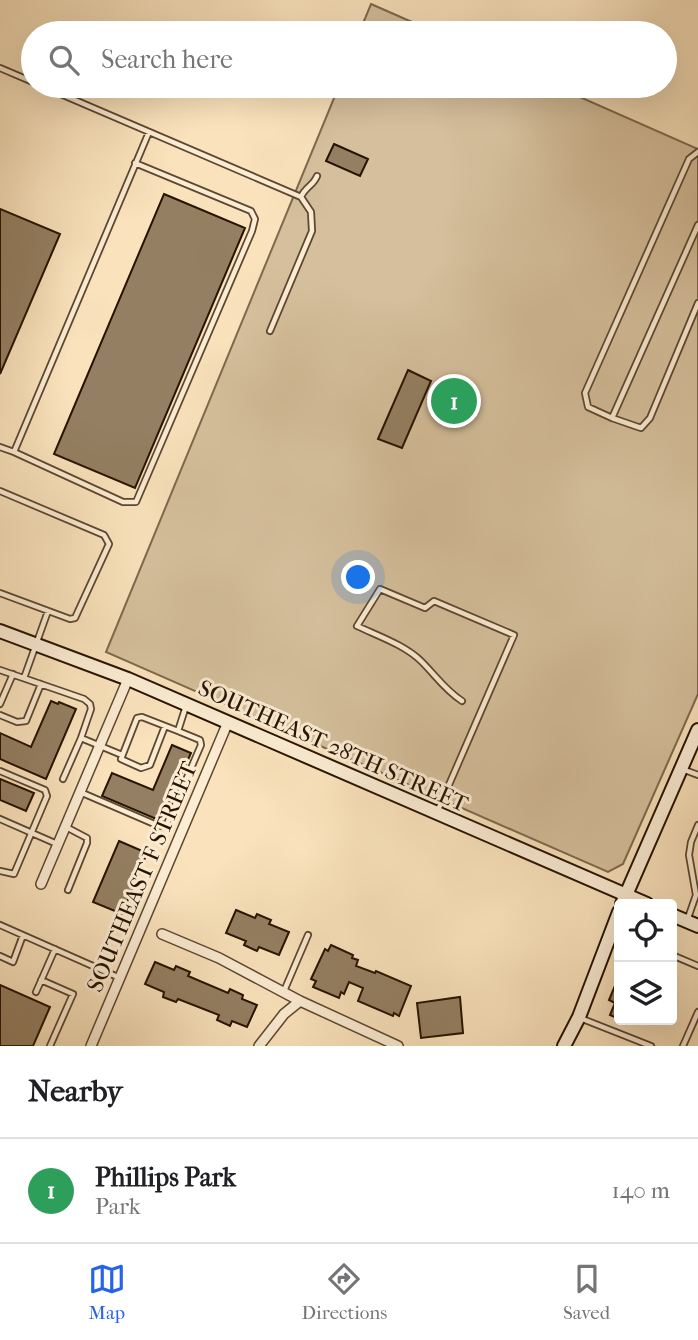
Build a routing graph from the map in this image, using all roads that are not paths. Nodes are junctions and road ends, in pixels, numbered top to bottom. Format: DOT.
graph roads {
  1 [pos="0,68"];
  2 [pos="21,77"];
  3 [pos="70,98"];
  4 [pos="149,132"];
  5 [pos="698,152"];
  6 [pos="135,163"];
  7 [pos="317,176"];
  8 [pos="301,197"];
  9 [pos="698,225"];
  10 [pos="698,303"];
  11 [pos="270,331"];
  12 [pos="612,418"];
  13 [pos="0,447"];
  14 [pos="14,453"];
  15 [pos="0,491"];
  16 [pos="0,593"];
  17 [pos="48,611"];
  18 [pos="0,631"];
  19 [pos="36,644"];
  20 [pos="0,670"];
  21 [pos="13,674"];
  22 [pos="24,678"];
  23 [pos="128,679"];
  24 [pos="41,684"];
  25 [pos="462,701"];
  26 [pos="0,704"];
  27 [pos="187,705"];
  28 [pos="0,715"];
  29 [pos="228,722"];
  30 [pos="165,726"];
  31 [pos="698,730"];
  32 [pos="178,731"];
  33 [pos="81,738"];
  34 [pos="99,746"];
  35 [pos="122,755"];
  36 [pos="681,769"];
  37 [pos="0,771"];
  38 [pos="698,775"];
  39 [pos="62,779"];
  40 [pos="80,792"];
  41 [pos="437,814"];
  42 [pos="0,819"];
  43 [pos="65,827"];
  44 [pos="698,827"];
  45 [pos="32,833"];
  46 [pos="58,844"];
  47 [pos="0,872"];
  48 [pos="41,884"];
  49 [pos="68,890"];
  50 [pos="622,899"];
  51 [pos="624,899"];
  52 [pos="692,924"];
  53 [pos="0,925"];
  54 [pos="614,925"];
  55 [pos="162,934"];
  56 [pos="23,935"];
  57 [pos="308,935"];
  58 [pos="55,949"];
  59 [pos="0,956"];
  60 [pos="677,957"];
  61 [pos="698,966"];
  62 [pos="120,978"];
  63 [pos="41,980"];
  64 [pos="36,992"];
  65 [pos="284,992"];
  66 [pos="300,1001"];
  67 [pos="698,1012"];
  68 [pos="579,1017"];
  69 [pos="50,1046"];
  70 [pos="91,1046"];
  71 [pos="259,1046"];
  72 [pos="398,1046"];
  73 [pos="564,1046"];
  74 [pos="651,1046"];
  75 [pos="683,1046"];
  1 -- 2 [label="lane"];
  3 -- 4 [label="lane"];
  4 -- 6 [label="lane"];
  4 -- 8 [label="lane"];
  5 -- 12 [label="lane"];
  6 -- 14 [label="lane"];
  6 -- 14 [label="lane"];
  7 -- 8 [label="lane"];
  8 -- 11 [label="lane"];
  9 -- 12 [label="lane"];
  10 -- 12 [label="lane"];
  13 -- 14 [label="lane"];
  15 -- 17 [label="lane"];
  16 -- 17 [label="lane"];
  17 -- 19 [label="lane"];
  18 -- 19 [label="main road, SOUTHEAST 28TH STREET"];
  19 -- 22 [label="lane"];
  19 -- 23 [label="main road, SOUTHEAST 28TH STREET"];
  20 -- 21 [label="lane"];
  21 -- 22 [label="lane"];
  21 -- 26 [label="lane"];
  22 -- 24 [label="lane"];
  23 -- 27 [label="main road, SOUTHEAST 28TH STREET"];
  23 -- 34 [label="street"];
  24 -- 28 [label="lane"];
  24 -- 33 [label="lane"];
  25 -- 41 [label="lane"];
  27 -- 29 [label="main road, SOUTHEAST 28TH STREET"];
  27 -- 32 [label="lane"];
  29 -- 41 [label="main road, SOUTHEAST 28TH STREET"];
  29 -- 62 [label="street, SOUTHEAST F STREET"];
  30 -- 32 [label="lane"];
  30 -- 35 [label="lane"];
  30 -- 35 [label="lane"];
  31 -- 36 [label="main road"];
  32 -- 40 [label="lane"];
  33 -- 34 [label="lane"];
  33 -- 39 [label="lane"];
  34 -- 35 [label="lane"];
  34 -- 40 [label="street"];
  36 -- 38 [label="lane"];
  36 -- 51 [label="main road"];
  37 -- 45 [label="lane"];
  40 -- 43 [label="street"];
  41 -- 50 [label="main road, SOUTHEAST 28TH STREET"];
  42 -- 45 [label="lane"];
  43 -- 46 [label="street"];
  43 -- 49 [label="lane"];
  44 -- 52 [label="lane"];
  45 -- 46 [label="lane"];
  45 -- 47 [label="lane"];
  46 -- 48 [label="street"];
  53 -- 56 [label="lane"];
  54 -- 68 [label="main road"];
  55 -- 65 [label="street"];
  56 -- 58 [label="lane"];
  56 -- 59 [label="lane"];
  57 -- 65 [label="lane"];
  58 -- 62 [label="lane"];
  58 -- 63 [label="lane"];
  60 -- 61 [label="lane"];
  62 -- 70 [label="street, SOUTHEAST F STREET"];
  63 -- 64 [label="lane"];
  63 -- 69 [label="lane"];
  65 -- 66 [label="street"];
  66 -- 71 [label="street"];
  66 -- 72 [label="street"];
  67 -- 75 [label="lane"];
  68 -- 73 [label="main road"];
  68 -- 74 [label="lane"];
}
